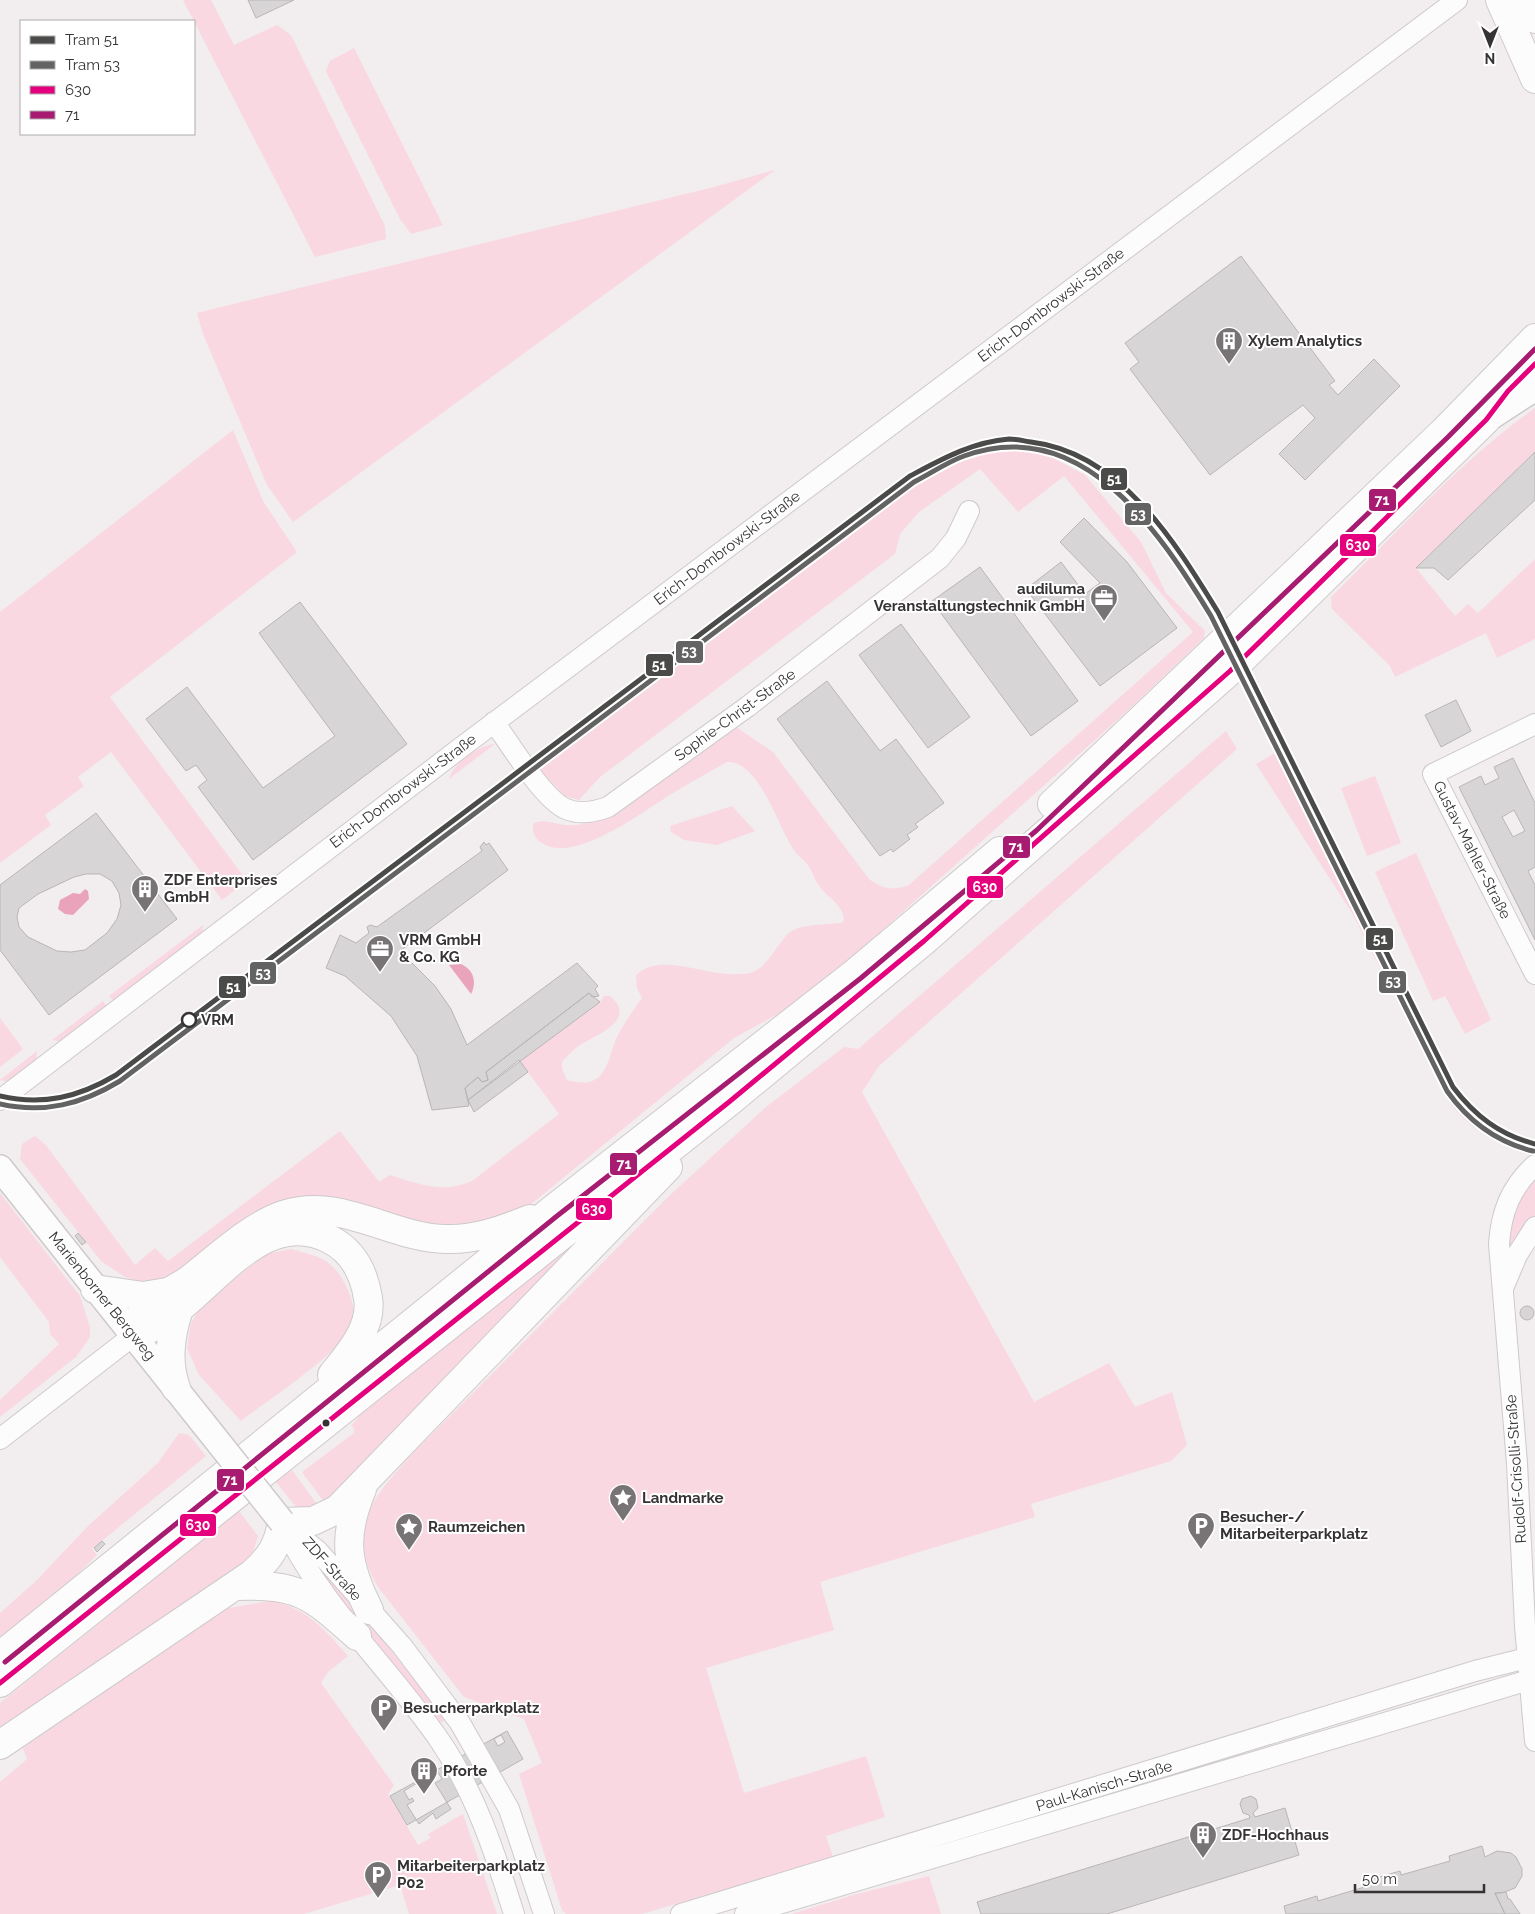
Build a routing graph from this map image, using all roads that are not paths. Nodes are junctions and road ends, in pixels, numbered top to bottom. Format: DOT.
graph roads {
  1 [pos="1457,0"];
  2 [pos="1500,0"];
  3 [pos="1525,0"];
  4 [pos="1535,19"];
  5 [pos="1535,79"];
  6 [pos="1535,338"];
  7 [pos="1535,364"];
  8 [pos="1535,388"];
  9 [pos="1486,420"];
  10 [pos="970,511"];
  11 [pos="494,722"];
  12 [pos="1535,724"];
  13 [pos="1535,974"];
  14 [pos="0,1100"];
  15 [pos="729,1102"];
  16 [pos="1535,1165"];
  17 [pos="0,1168"];
  18 [pos="552,1210"];
  19 [pos="1535,1227"];
  20 [pos="1504,1286"];
  21 [pos="95,1288"];
  22 [pos="173,1302"];
  23 [pos="134,1335"];
  24 [pos="176,1388"];
  25 [pos="306,1410"];
  26 [pos="0,1439"];
  27 [pos="364,1483"];
  28 [pos="282,1522"];
  29 [pos="236,1586"];
  30 [pos="369,1610"];
  31 [pos="357,1636"];
  32 [pos="0,1656"];
  33 [pos="1527,1658"];
  34 [pos="1529,1680"];
  35 [pos="0,1683"];
  36 [pos="1535,1741"];
  37 [pos="0,1745"];
  38 [pos="514,1914"];
  39 [pos="544,1914"];
  40 [pos="681,1914"];
  41 [pos="745,1914"];
  1 -- 11 [label="street, Erich-Dombrowski-Straße"];
  2 -- 5 [label="main road"];
  3 -- 4 [label="main road"];
  6 -- 18 [label="main road"];
  7 -- 9 [label="main road"];
  8 -- 9 [label="street"];
  9 -- 15 [label="main road"];
  10 -- 11 [label="street, Sophie-Christ-Straße"];
  11 -- 14 [label="street, Erich-Dombrowski-Straße"];
  12 -- 13 [label="street, Gustav-Mahler-Straße"];
  15 -- 27 [label="main road"];
  15 -- 35 [label="main road"];
  16 -- 20 [label="street, Rudolf-Crisolli-Straße"];
  17 -- 21 [label="street, Marienborner Bergweg"];
  18 -- 22 [label="main road"];
  18 -- 25 [label="main road"];
  19 -- 20 [label="street, Rudolf-Crisolli-Straße"];
  20 -- 33 [label="street, Rudolf-Crisolli-Straße"];
  21 -- 22 [label="main road"];
  21 -- 23 [label="street, Marienborner Bergweg"];
  22 -- 23 [label="main road"];
  22 -- 24 [label="main road"];
  22 -- 25 [label="main road"];
  23 -- 24 [label="street, Marienborner Bergweg"];
  23 -- 26 [label="street"];
  24 -- 28 [label="street, Marienborner Bergweg, bridge"];
  25 -- 32 [label="main road"];
  27 -- 28 [label="main road"];
  27 -- 30 [label="main road"];
  28 -- 29 [label="main road"];
  28 -- 30 [label="street, ZDF-Straße"];
  28 -- 31 [label="street, ZDF-Straße"];
  29 -- 31 [label="main road"];
  29 -- 37 [label="main road"];
  30 -- 39 [label="street, ZDF-Straße"];
  31 -- 38 [label="street, ZDF-Straße"];
  33 -- 34 [label="street, Rudolf-Crisolli-Straße"];
  33 -- 40 [label="street, Paul-Kanisch-Straße"];
  34 -- 36 [label="street, Rudolf-Crisolli-Straße"];
  34 -- 41 [label="street, Paul-Kanisch-Straße"];
}
